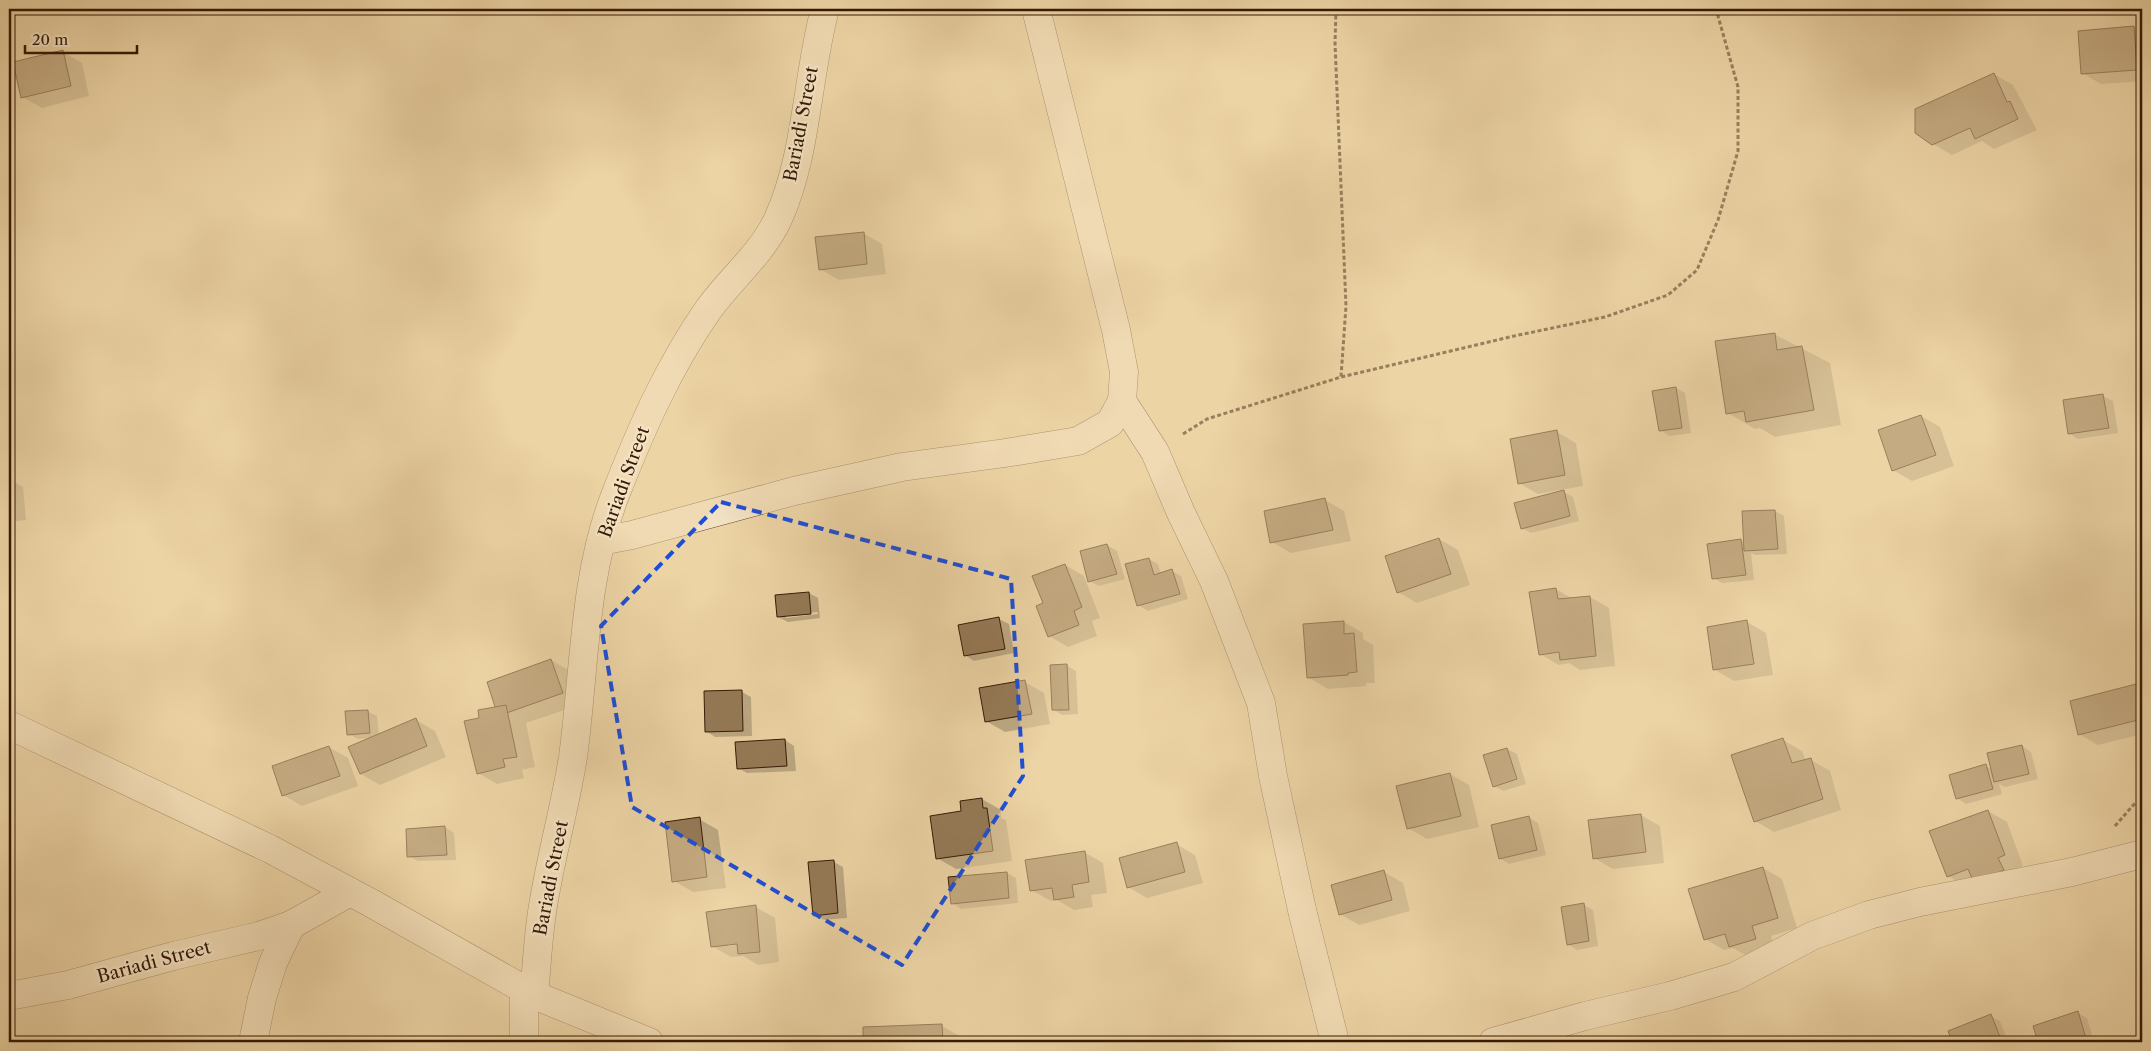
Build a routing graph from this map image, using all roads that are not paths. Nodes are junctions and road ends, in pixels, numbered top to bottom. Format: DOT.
graph roads {
  1 [pos="825,9"];
  2 [pos="1036,9"];
  3 [pos="1122,401"];
  4 [pos="601,541"];
  5 [pos="9,725"];
  6 [pos="2142,854"];
  7 [pos="350,892"];
  8 [pos="291,925"];
  9 [pos="529,992"];
  10 [pos="9,996"];
  11 [pos="253,1042"];
  12 [pos="524,1042"];
  13 [pos="649,1042"];
  14 [pos="1335,1042"];
  15 [pos="1493,1042"];
  1 -- 4 [label="street, Bariadi Street"];
  2 -- 3 [label="street"];
  3 -- 4 [label="street"];
  3 -- 14 [label="street"];
  4 -- 9 [label="street, Bariadi Street"];
  5 -- 7 [label="street"];
  6 -- 15 [label="street"];
  7 -- 8 [label="street, Bariadi Street"];
  7 -- 9 [label="street"];
  8 -- 10 [label="street, Bariadi Street"];
  8 -- 11 [label="street"];
  9 -- 12 [label="street, Bariadi Street"];
  9 -- 13 [label="street"];
}
